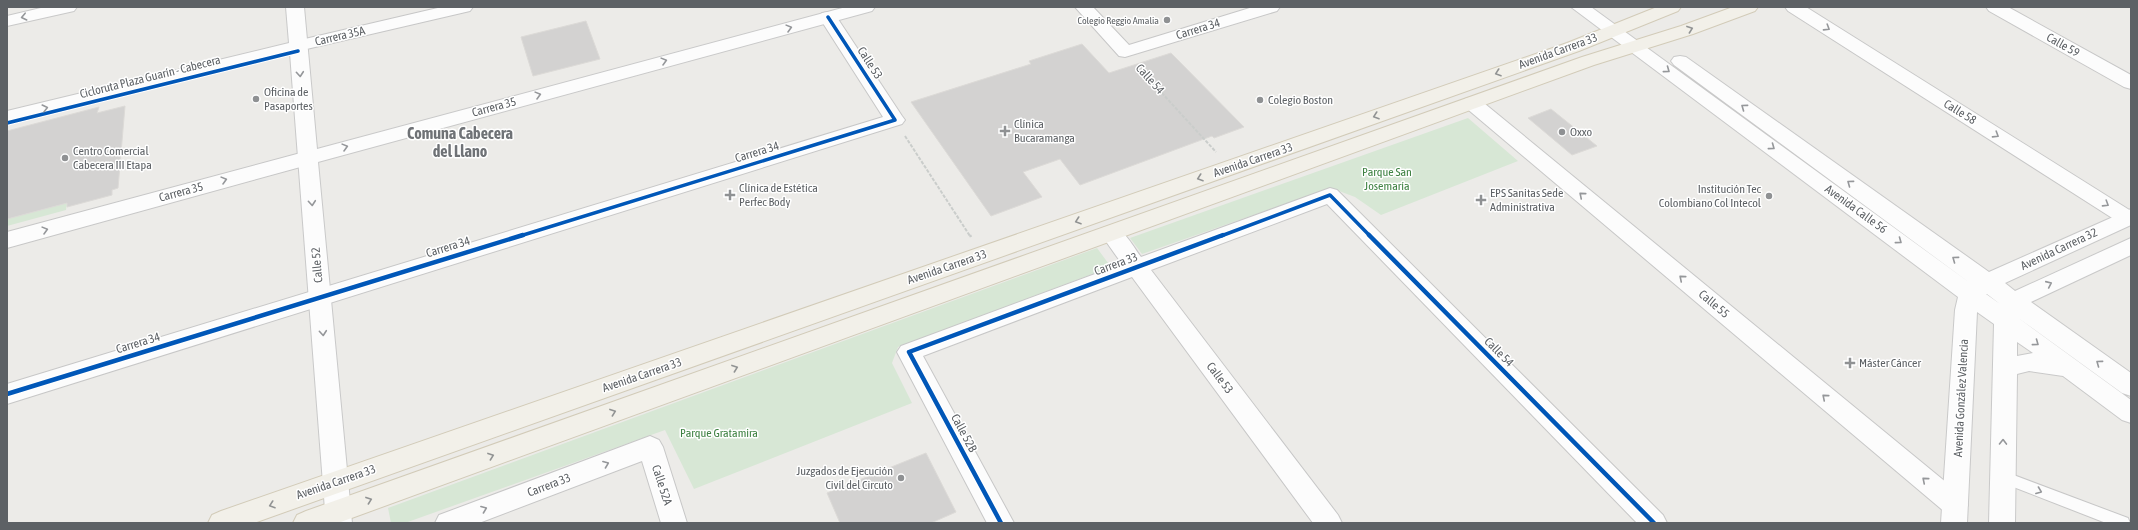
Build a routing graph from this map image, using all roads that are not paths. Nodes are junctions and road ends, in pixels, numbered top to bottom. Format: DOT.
graph roads {
  1 [pos="68,7"];
  2 [pos="295,7"];
  3 [pos="464,7"];
  4 [pos="866,7"];
  5 [pos="1084,7"];
  6 [pos="1271,7"];
  7 [pos="1580,7"];
  8 [pos="1604,7"];
  9 [pos="1672,7"];
  10 [pos="1749,7"];
  11 [pos="1794,7"];
  12 [pos="1995,7"];
  13 [pos="828,17"];
  14 [pos="7,21"];
  15 [pos="1621,28"];
  16 [pos="1644,44"];
  17 [pos="298,46"];
  18 [pos="2131,83"];
  19 [pos="1472,103"];
  20 [pos="7,117"];
  21 [pos="895,120"];
  22 [pos="308,158"];
  23 [pos="1330,195"];
  24 [pos="2129,217"];
  25 [pos="1110,233"];
  26 [pos="7,240"];
  27 [pos="2131,246"];
  28 [pos="1136,267"];
  29 [pos="1978,288"];
  30 [pos="320,297"];
  31 [pos="2010,311"];
  32 [pos="909,352"];
  33 [pos="2005,368"];
  34 [pos="2070,368"];
  35 [pos="2131,386"];
  36 [pos="7,394"];
  37 [pos="2131,413"];
  38 [pos="650,447"];
  39 [pos="2003,477"];
  40 [pos="336,483"];
  41 [pos="1955,514"];
  42 [pos="338,517"];
  43 [pos="220,523"];
  44 [pos="306,523"];
  45 [pos="448,523"];
  46 [pos="674,523"];
  47 [pos="1002,523"];
  48 [pos="1330,523"];
  49 [pos="1654,523"];
  50 [pos="2002,523"];
  51 [pos="2122,523"];
  1 -- 14 [label="street, one-way"];
  2 -- 17 [label="street, Calle 52"];
  3 -- 17 [label="street, Carrera 35A"];
  4 -- 13 [label="street, Carrera 35"];
  5 -- 6 [label="street, Carrera 34"];
  7 -- 15 [label="street, Avenida Calle 56"];
  8 -- 15 [label="street, Avenida Calle 56"];
  9 -- 15 [label="main road, Avenida Carrera 33"];
  16 -- 10 [label="main road, Avenida Carrera 33, one-way"];
  11 -- 24 [label="street, Calle 58, one-way"];
  12 -- 18 [label="street, Calle 59"];
  13 -- 21 [label="street, Calle 53"];
  22 -- 13 [label="street, Carrera 35, one-way"];
  15 -- 16 [label="street, Avenida Calle 56"];
  15 -- 40 [label="main road, Avenida Carrera 33, one-way"];
  16 -- 19 [label="main road, Avenida Carrera 33"];
  16 -- 29 [label="street, Avenida Calle 56"];
  20 -- 17 [label="street, Carrera 35A, one-way"];
  17 -- 22 [label="street, Calle 52, one-way"];
  19 -- 25 [label="main road, Avenida Carrera 33"];
  41 -- 19 [label="street, Calle 55, one-way"];
  21 -- 30 [label="street, Carrera 34"];
  26 -- 22 [label="street, Carrera 35, one-way"];
  22 -- 30 [label="street, Calle 52, one-way"];
  23 -- 28 [label="street, Carrera 33"];
  23 -- 49 [label="street, Calle 54"];
  24 -- 29 [label="street, Avenida Carrera 32"];
  25 -- 28 [label="street, Calle 53"];
  42 -- 25 [label="main road, Avenida Carrera 33, one-way"];
  31 -- 27 [label="street, one-way"];
  28 -- 32 [label="street, Carrera 33"];
  28 -- 48 [label="street, Calle 53"];
  29 -- 31 [label="street, Avenida Calle 56"];
  29 -- 41 [label="street, Avenida González Valencia"];
  30 -- 36 [label="street, Carrera 34"];
  30 -- 40 [label="street, Calle 52, one-way"];
  31 -- 33 [label="street"];
  31 -- 34 [label="street, Avenida Calle 56, one-way"];
  35 -- 31 [label="street, Avenida Calle 56, one-way"];
  32 -- 47 [label="street, Calle 52B"];
  33 -- 34 [label="street"];
  39 -- 33 [label="street, one-way"];
  34 -- 37 [label="street, Avenida Calle 56"];
  45 -- 38 [label="street, Carrera 33, one-way"];
  38 -- 46 [label="street, Calle 52A"];
  39 -- 50 [label="street"];
  39 -- 51 [label="lane, one-way"];
  40 -- 42 [label="street, Calle 52"];
  40 -- 43 [label="main road, Avenida Carrera 33, one-way"];
  42 -- 44 [label="main road, Avenida Carrera 33"];
}
